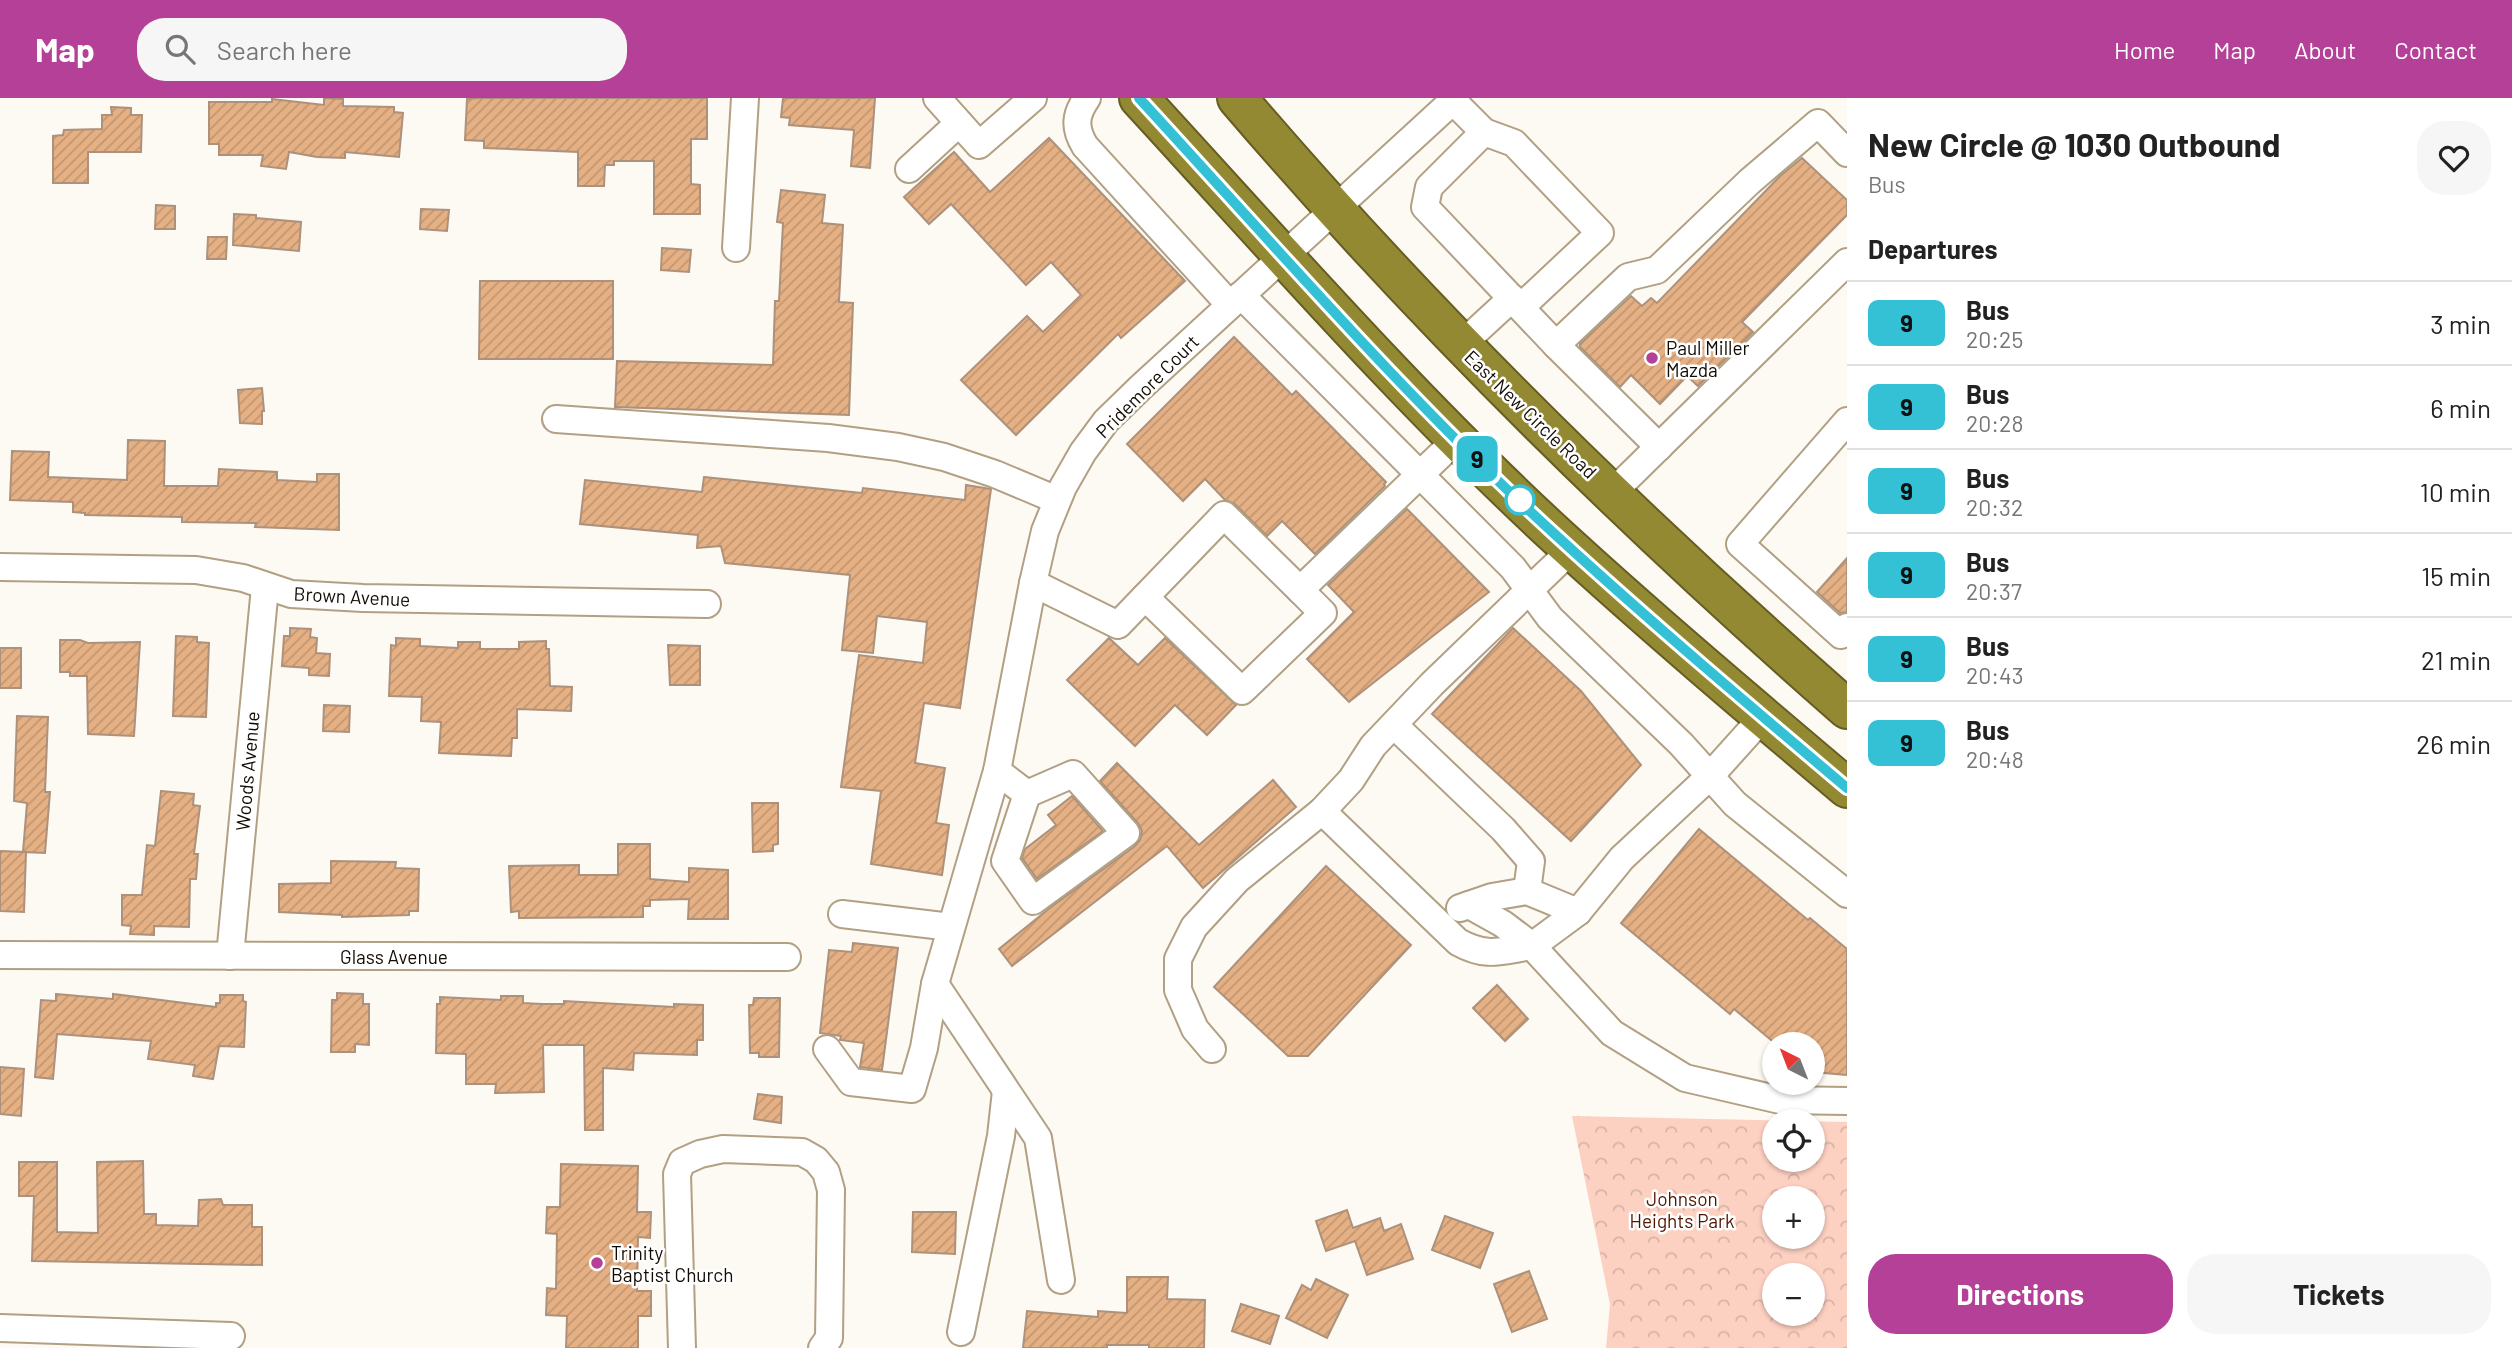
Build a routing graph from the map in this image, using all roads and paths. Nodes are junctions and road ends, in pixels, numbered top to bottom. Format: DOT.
graph roads {
  1 [pos="745,98"];
  2 [pos="937,98"];
  3 [pos="1032,98"];
  4 [pos="1087,98"];
  5 [pos="1139,98"];
  6 [pos="1237,98"];
  7 [pos="1454,99"];
  8 [pos="959,123"];
  9 [pos="1484,132"];
  10 [pos="1847,153"];
  11 [pos="909,169"];
  12 [pos="1334,210"];
  13 [pos="736,248"];
  14 [pos="1284,256"];
  15 [pos="1847,262"];
  16 [pos="1236,300"];
  17 [pos="1516,303"];
  18 [pos="1461,345"];
  19 [pos="1556,345"];
  20 [pos="556,419"];
  21 [pos="1847,421"];
  22 [pos="1457,439"];
  23 [pos="1659,447"];
  24 [pos="1419,474"];
  25 [pos="1612,493"];
  26 [pos="1057,500"];
  27 [pos="1572,549"];
  28 [pos="0,567"];
  29 [pos="1032,583"];
  30 [pos="265,587"];
  31 [pos="1300,590"];
  32 [pos="1530,591"];
  33 [pos="1145,597"];
  34 [pos="707,604"];
  35 [pos="1847,627"];
  36 [pos="1847,709"];
  37 [pos="1763,717"];
  38 [pos="1394,725"];
  39 [pos="997,771"];
  40 [pos="1710,776"];
  41 [pos="1847,788"];
  42 [pos="1027,794"];
  43 [pos="1322,811"];
  44 [pos="1527,891"];
  45 [pos="1847,894"];
  46 [pos="1469,905"];
  47 [pos="1578,912"];
  48 [pos="842,914"];
  49 [pos="1432,918"];
  50 [pos="951,928"];
  51 [pos="1532,946"];
  52 [pos="0,956"];
  53 [pos="230,956"];
  54 [pos="788,957"];
  55 [pos="935,984"];
  56 [pos="827,1049"];
  57 [pos="1212,1049"];
  58 [pos="1006,1091"];
  59 [pos="1847,1101"];
  60 [pos="1061,1280"];
  61 [pos="0,1328"];
  62 [pos="961,1332"];
  63 [pos="214,1340"];
  64 [pos="682,1348"];
  65 [pos="822,1348"];
  1 -- 13 [label="street"];
  2 -- 8 [label="street"];
  3 -- 8 [label="street"];
  4 -- 16 [label="street"];
  5 -- 14 [label="highway"];
  6 -- 12 [label="highway, East New Circle Road"];
  7 -- 9 [label="street"];
  7 -- 12 [label="street, Pridemore Court"];
  8 -- 11 [label="street"];
  9 -- 17 [label="street"];
  9 -- 17 [label="street"];
  10 -- 19 [label="street"];
  12 -- 14 [label="street, Pridemore Court"];
  12 -- 18 [label="highway, East New Circle Road"];
  14 -- 16 [label="street, Pridemore Court"];
  14 -- 22 [label="highway"];
  15 -- 23 [label="street"];
  16 -- 24 [label="street"];
  16 -- 26 [label="street, Pridemore Court"];
  17 -- 18 [label="street"];
  17 -- 19 [label="street"];
  18 -- 25 [label="highway, East New Circle Road"];
  19 -- 23 [label="street"];
  20 -- 26 [label="street"];
  21 -- 35 [label="street"];
  22 -- 24 [label="street"];
  22 -- 27 [label="highway"];
  23 -- 25 [label="street"];
  24 -- 31 [label="street"];
  24 -- 32 [label="street"];
  25 -- 36 [label="highway, East New Circle Road"];
  26 -- 29 [label="street, Pridemore Court"];
  27 -- 32 [label="street"];
  27 -- 37 [label="highway"];
  28 -- 30 [label="street, Brown Avenue"];
  29 -- 33 [label="street"];
  29 -- 39 [label="street, Pridemore Court"];
  30 -- 34 [label="street, Brown Avenue"];
  30 -- 53 [label="street, Woods Avenue"];
  31 -- 33 [label="street"];
  31 -- 33 [label="street"];
  32 -- 38 [label="street"];
  32 -- 40 [label="street"];
  37 -- 40 [label="street"];
  37 -- 41 [label="highway"];
  38 -- 43 [label="street"];
  38 -- 44 [label="street"];
  39 -- 42 [label="street"];
  39 -- 50 [label="street, Pridemore Court"];
  40 -- 45 [label="street"];
  40 -- 47 [label="street"];
  42 -- 42 [label="street"];
  43 -- 49 [label="street"];
  43 -- 57 [label="street"];
  44 -- 46 [label="street"];
  44 -- 47 [label="street"];
  46 -- 49 [label="street"];
  46 -- 51 [label="street"];
  47 -- 51 [label="street"];
  48 -- 50 [label="street"];
  49 -- 51 [label="street"];
  50 -- 55 [label="street, Pridemore Court"];
  51 -- 59 [label="street"];
  52 -- 53 [label="street, Glass Avenue"];
  53 -- 54 [label="street, Glass Avenue"];
  55 -- 56 [label="street, Pridemore Court"];
  55 -- 58 [label="street"];
  58 -- 60 [label="street"];
  58 -- 62 [label="street"];
  61 -- 63 [label="street"];
  64 -- 65 [label="street"];
}
